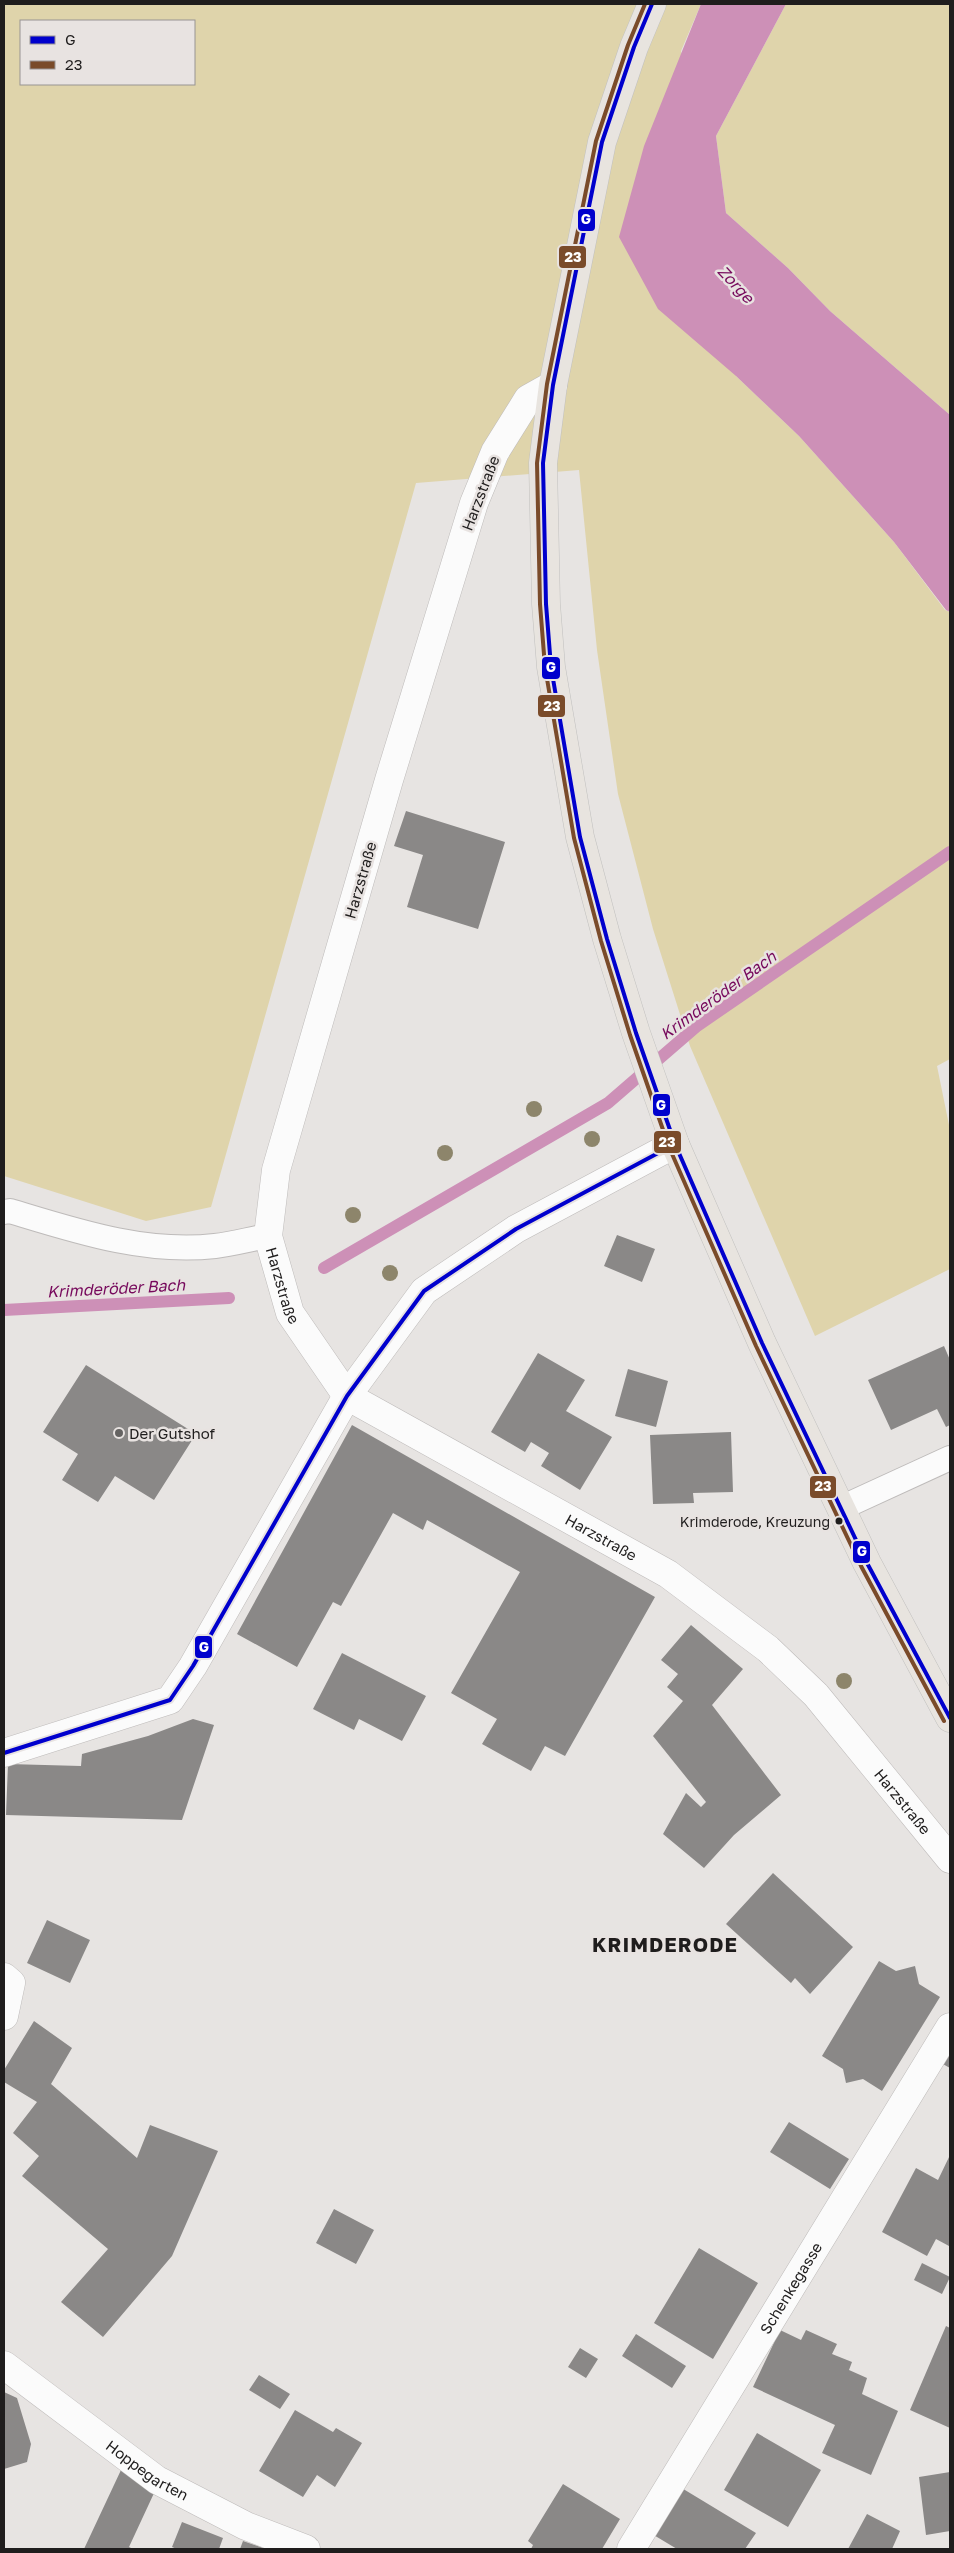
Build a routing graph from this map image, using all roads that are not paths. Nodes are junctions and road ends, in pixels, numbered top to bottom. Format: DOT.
graph roads {
  1 [pos="652,4"];
  2 [pos="553,385"];
  3 [pos="675,1144"];
  4 [pos="4,1212"];
  5 [pos="268,1236"];
  6 [pos="347,1396"];
  7 [pos="950,1458"];
  8 [pos="841,1508"];
  9 [pos="950,1718"];
  10 [pos="4,1753"];
  11 [pos="950,1859"];
  12 [pos="4,1977"];
  13 [pos="4,2016"];
  14 [pos="950,2027"];
  15 [pos="4,2365"];
  16 [pos="306,2549"];
  17 [pos="631,2549"];
  1 -- 2 [label="main road"];
  2 -- 3 [label="main road"];
  2 -- 5 [label="street, Harzstraße"];
  3 -- 6 [label="street"];
  3 -- 8 [label="main road"];
  4 -- 5 [label="lane"];
  5 -- 6 [label="street, Harzstraße"];
  6 -- 10 [label="street"];
  6 -- 11 [label="street, Harzstraße"];
  7 -- 8 [label="lane"];
  8 -- 9 [label="main road"];
  12 -- 13 [label="street"];
  14 -- 17 [label="street, Schenkegasse"];
  15 -- 16 [label="street, Hoppegarten"];
}
